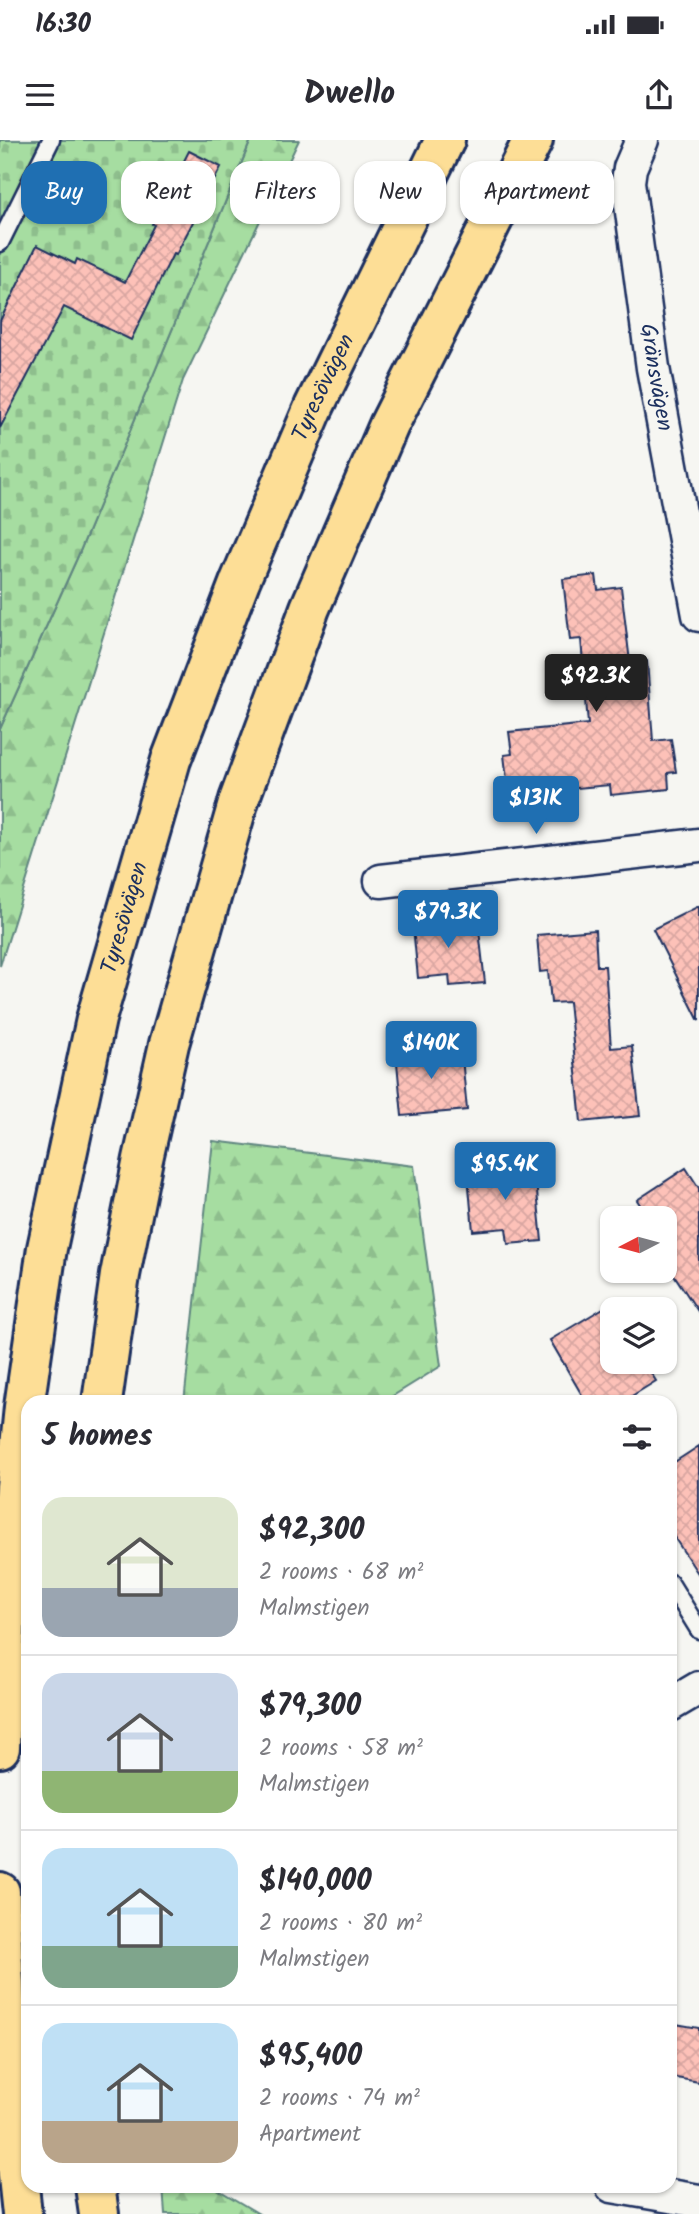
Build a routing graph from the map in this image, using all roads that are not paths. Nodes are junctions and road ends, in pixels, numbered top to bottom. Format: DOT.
graph roads {
  1 [pos="51,140"];
  2 [pos="445,140"];
  3 [pos="533,140"];
  4 [pos="642,140"];
  5 [pos="0,243"];
  6 [pos="699,615"];
  7 [pos="699,845"];
  8 [pos="381,881"];
  9 [pos="26,1395"];
  10 [pos="103,1395"];
  11 [pos="21,1437"];
  12 [pos="677,1594"];
  13 [pos="699,1630"];
  14 [pos="699,1688"];
  15 [pos="677,1701"];
  16 [pos="0,1748"];
  17 [pos="0,1892"];
  18 [pos="97,2193"];
  19 [pos="650,2193"];
  20 [pos="699,2202"];
  21 [pos="22,2214"];
  22 [pos="99,2214"];
  1 -- 5 [label="lane"];
  2 -- 9 [label="highway, Tyresövägen"];
  3 -- 10 [label="highway"];
  4 -- 6 [label="street, Gränsvägen"];
  7 -- 8 [label="street"];
  11 -- 16 [label="highway, Tyresövägen"];
  12 -- 13 [label="lane"];
  14 -- 15 [label="street"];
  17 -- 21 [label="highway"];
  18 -- 22 [label="highway"];
  19 -- 20 [label="street"];
}
